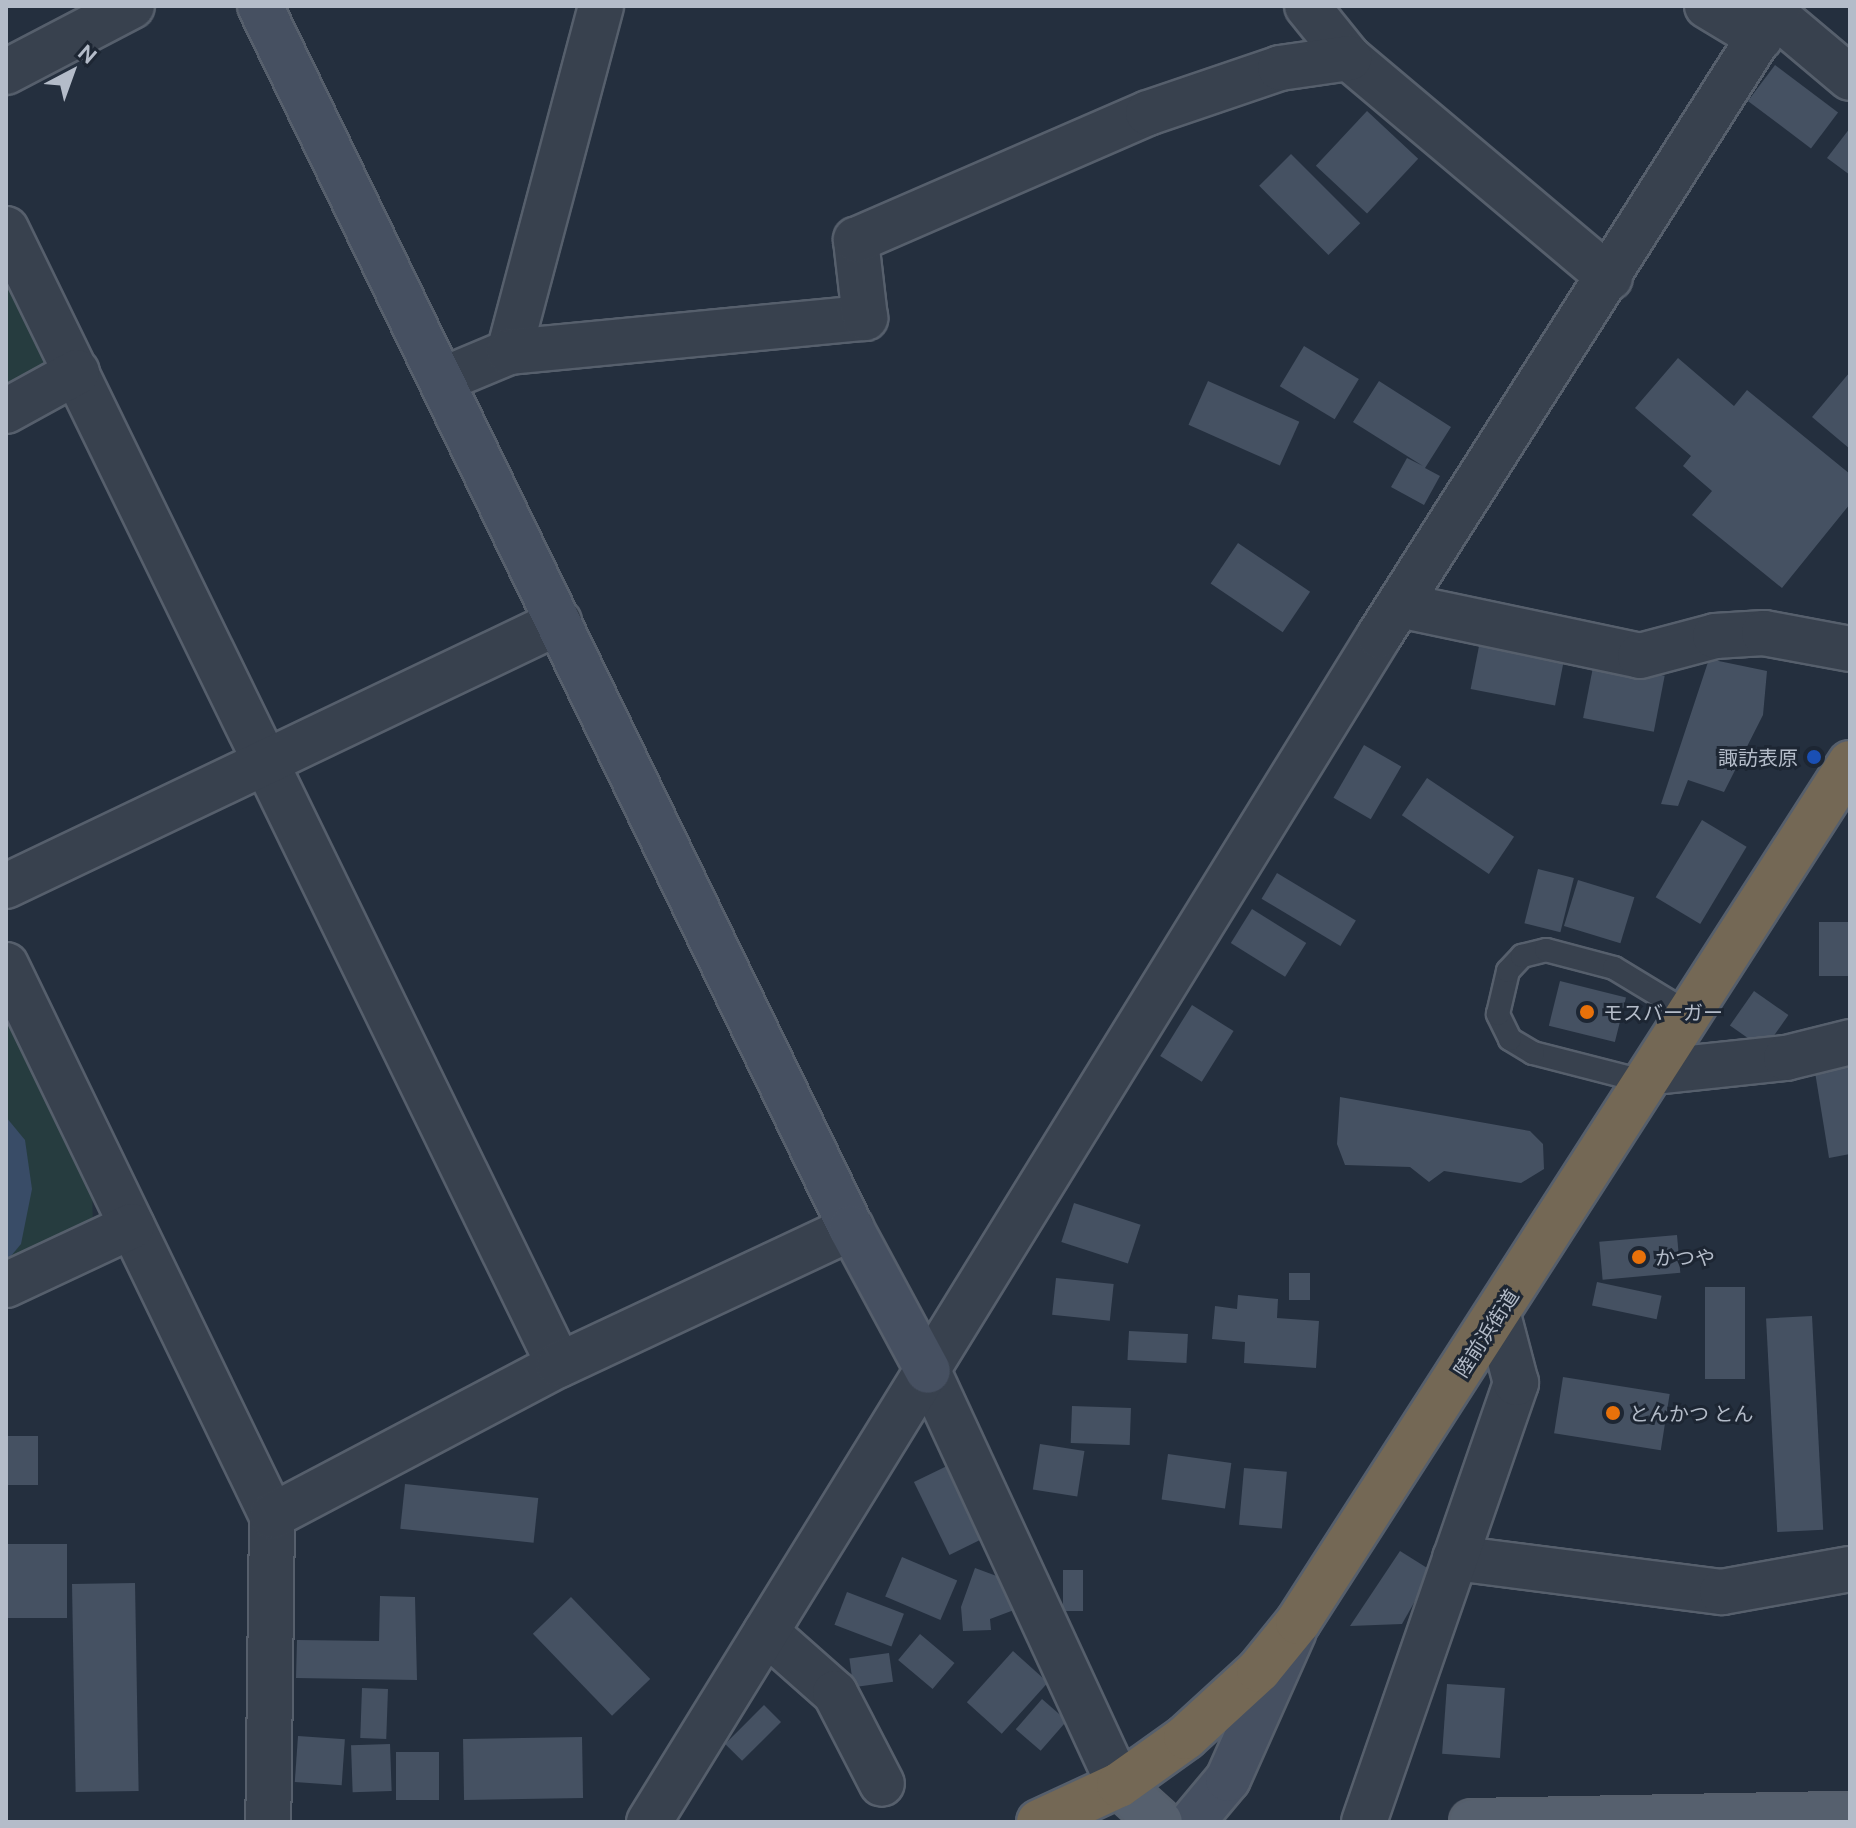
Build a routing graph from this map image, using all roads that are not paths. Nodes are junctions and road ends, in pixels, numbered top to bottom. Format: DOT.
graph roads {
  1 [pos="132,6"];
  2 [pos="260,6"];
  3 [pos="601,6"];
  4 [pos="1307,6"];
  5 [pos="1707,6"];
  6 [pos="1771,19"];
  7 [pos="1349,58"];
  8 [pos="6,72"];
  9 [pos="1850,78"];
  10 [pos="6,229"];
  11 [pos="1610,278"];
  12 [pos="509,352"];
  13 [pos="77,372"];
  14 [pos="442,380"];
  15 [pos="6,411"];
  16 [pos="1399,605"];
  17 [pos="559,622"];
  18 [pos="1850,649"];
  19 [pos="1850,763"];
  20 [pos="262,766"];
  21 [pos="6,886"];
  22 [pos="6,965"];
  23 [pos="1690,1014"];
  24 [pos="1850,1042"];
  25 [pos="1649,1077"];
  26 [pos="132,1226"];
  27 [pos="851,1228"];
  28 [pos="6,1285"];
  29 [pos="1498,1315"];
  30 [pos="559,1365"];
  31 [pos="928,1371"];
  32 [pos="272,1516"];
  33 [pos="1455,1558"];
  34 [pos="1850,1569"];
  35 [pos="1298,1622"];
  36 [pos="766,1632"];
  37 [pos="882,1784"];
  38 [pos="1119,1785"];
  39 [pos="1850,1815"];
  40 [pos="268,1822"];
  41 [pos="649,1822"];
  42 [pos="1039,1822"];
  43 [pos="1160,1822"];
  44 [pos="1192,1822"];
  45 [pos="1364,1822"];
  46 [pos="1472,1822"];
  1 -- 8 [label="street"];
  2 -- 14 [label="street"];
  3 -- 12 [label="street"];
  4 -- 7 [label="street"];
  5 -- 6 [label="street"];
  6 -- 9 [label="street"];
  6 -- 11 [label="street"];
  7 -- 11 [label="street"];
  7 -- 12 [label="street"];
  10 -- 13 [label="street"];
  11 -- 16 [label="street"];
  12 -- 14 [label="street"];
  13 -- 15 [label="street"];
  13 -- 20 [label="street"];
  14 -- 17 [label="street"];
  16 -- 18 [label="street"];
  16 -- 31 [label="street"];
  17 -- 20 [label="street"];
  17 -- 27 [label="street"];
  19 -- 23 [label="highway, 陸前浜街道"];
  20 -- 21 [label="street"];
  20 -- 30 [label="street"];
  22 -- 26 [label="street"];
  23 -- 25 [label="highway, 陸前浜街道"];
  23 -- 25 [label="lane"];
  24 -- 25 [label="street"];
  25 -- 29 [label="highway, 陸前浜街道"];
  26 -- 28 [label="street"];
  26 -- 32 [label="street"];
  27 -- 30 [label="street"];
  27 -- 31 [label="street"];
  29 -- 33 [label="street"];
  29 -- 35 [label="highway, 陸前浜街道"];
  30 -- 32 [label="street"];
  31 -- 36 [label="street"];
  31 -- 38 [label="street"];
  32 -- 40 [label="street"];
  33 -- 34 [label="street"];
  33 -- 45 [label="street"];
  35 -- 38 [label="highway, 陸前浜街道"];
  35 -- 44 [label="street"];
  36 -- 37 [label="street"];
  36 -- 41 [label="street"];
  38 -- 42 [label="highway, 陸前浜街道"];
  38 -- 43 [label="main road"];
  39 -- 46 [label="main road"];
}
